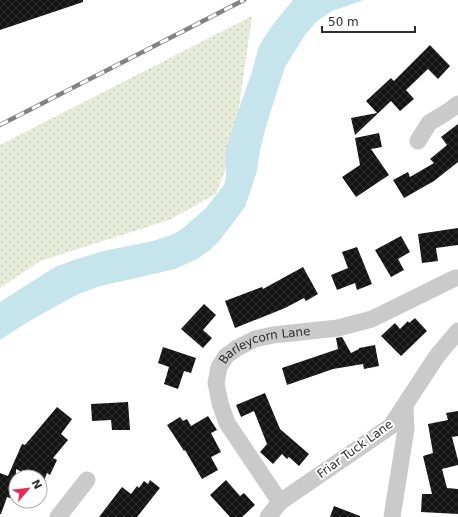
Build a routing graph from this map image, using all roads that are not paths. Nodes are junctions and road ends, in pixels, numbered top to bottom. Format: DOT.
graph roads {
  1 [pos="458,104"];
  2 [pos="418,141"];
  3 [pos="458,278"];
  4 [pos="458,331"];
  5 [pos="405,406"];
  6 [pos="87,480"];
  7 [pos="280,502"];
  8 [pos="58,517"];
  9 [pos="268,517"];
  10 [pos="392,517"];
  1 -- 2 [label="street"];
  3 -- 7 [label="street, Barleycorn Lane"];
  4 -- 5 [label="street, Friar Tuck Lane"];
  5 -- 7 [label="street, Friar Tuck Lane"];
  5 -- 10 [label="street"];
  6 -- 8 [label="street"];
  7 -- 9 [label="street, Friar Tuck Lane"];
}
